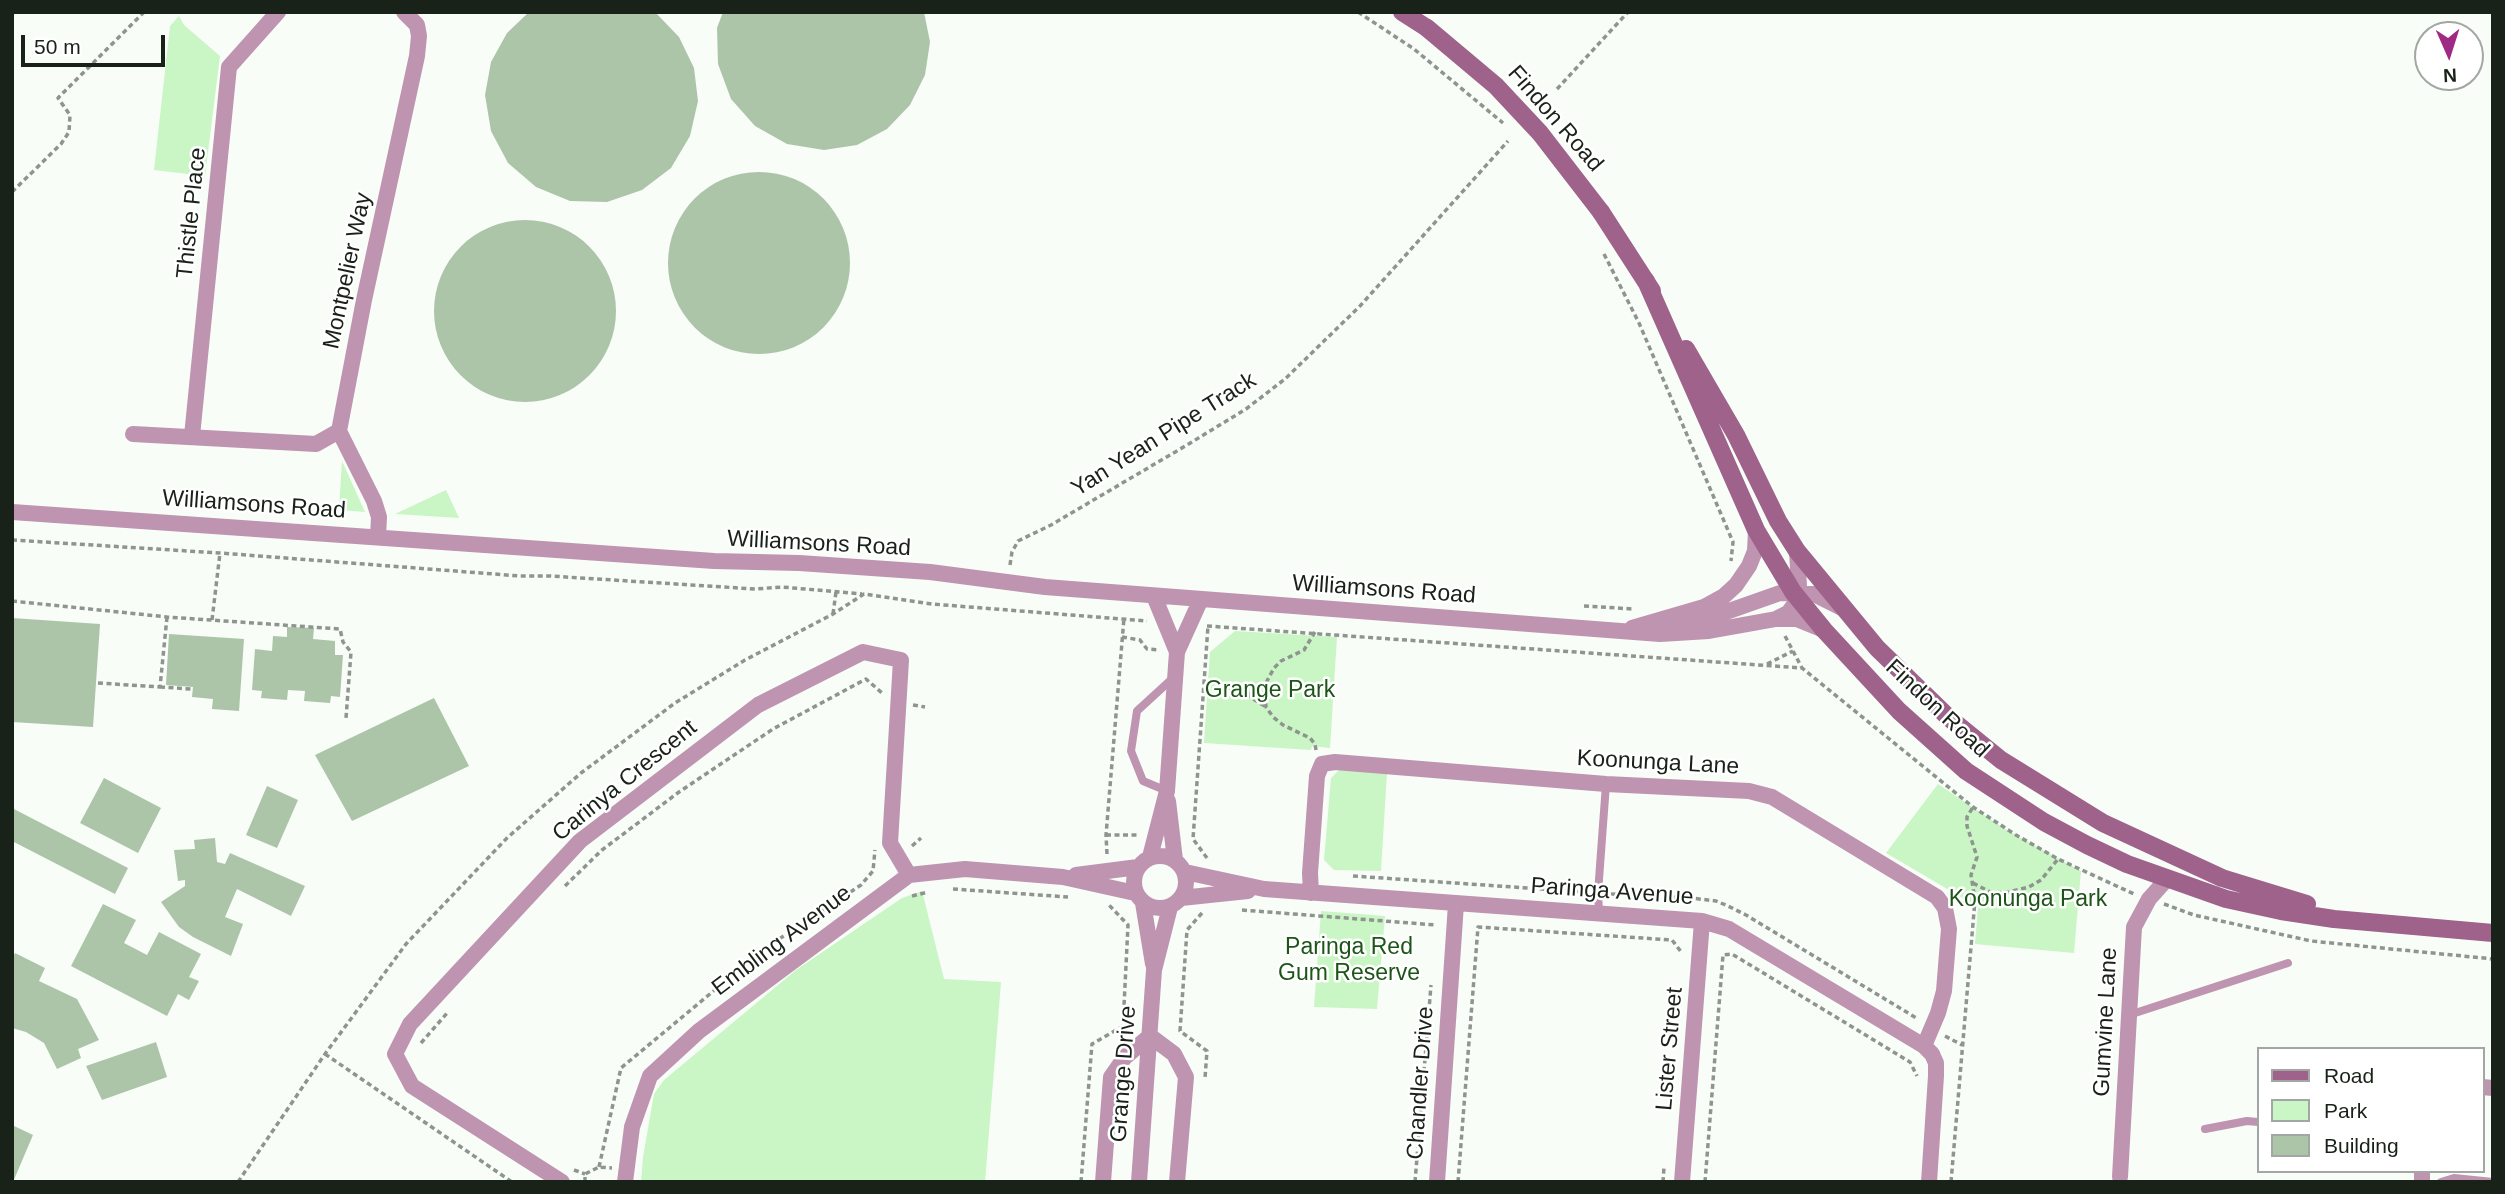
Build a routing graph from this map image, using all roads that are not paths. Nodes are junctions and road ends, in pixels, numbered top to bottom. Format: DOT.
graph roads {
  1 [pos="278,12"];
  2 [pos="404,12"];
  3 [pos="1402,12"];
  4 [pos="1646,281"];
  5 [pos="339,431"];
  6 [pos="133,434"];
  7 [pos="192,436"];
  8 [pos="12,512"];
  9 [pos="1756,530"];
  10 [pos="378,537"];
  11 [pos="1797,551"];
  12 [pos="1795,594"];
  13 [pos="1154,596"];
  14 [pos="1201,599"];
  15 [pos="1846,610"];
  16 [pos="1776,619"];
  17 [pos="1622,630"];
  18 [pos="1824,630"];
  19 [pos="1177,652"];
  20 [pos="1175,677"];
  21 [pos="1606,784"];
  22 [pos="1167,791"];
  23 [pos="1144,862"];
  24 [pos="1180,866"];
  25 [pos="1063,877"];
  26 [pos="904,879"];
  27 [pos="2167,879"];
  28 [pos="1264,889"];
  29 [pos="1311,893"];
  30 [pos="1139,898"];
  31 [pos="1176,903"];
  32 [pos="1456,904"];
  33 [pos="1599,914"];
  34 [pos="1702,921"];
  35 [pos="2400,923"];
  36 [pos="2493,933"];
  37 [pos="2288,962"];
  38 [pos="1154,970"];
  39 [pos="2129,1015"];
  40 [pos="1150,1036"];
  41 [pos="1924,1046"];
  42 [pos="2256,1122"];
  43 [pos="2205,1129"];
  44 [pos="564,1175"];
  45 [pos="2120,1177"];
  46 [pos="625,1182"];
  47 [pos="1103,1182"];
  48 [pos="1139,1182"];
  49 [pos="1177,1182"];
  50 [pos="1437,1182"];
  51 [pos="1682,1182"];
  52 [pos="1929,1182"];
  53 [pos="2441,1182"];
  54 [pos="2493,1182"];
  1 -- 7 [label="street, Thistle Place"];
  2 -- 5 [label="street, Montpelier Way"];
  3 -- 4 [label="street, Findon Road, bridge"];
  4 -- 9 [label="street, Findon Road"];
  4 -- 11 [label="street, Findon Road"];
  5 -- 7 [label="street"];
  5 -- 10 [label="street"];
  6 -- 7 [label="street"];
  8 -- 10 [label="street, Williamsons Road"];
  9 -- 12 [label="street, Findon Road"];
  9 -- 17 [label="street"];
  10 -- 13 [label="street, Williamsons Road"];
  11 -- 12 [label="street"];
  11 -- 15 [label="street, Findon Road"];
  12 -- 15 [label="street"];
  12 -- 16 [label="street"];
  12 -- 17 [label="street, Williamsons Road"];
  12 -- 18 [label="street, Findon Road"];
  13 -- 14 [label="street, Williamsons Road"];
  13 -- 19 [label="street"];
  14 -- 17 [label="street, Williamsons Road"];
  14 -- 19 [label="street"];
  15 -- 35 [label="street, Findon Road"];
  16 -- 17 [label="street, Williamsons Road"];
  16 -- 18 [label="street, Williamsons Road"];
  18 -- 27 [label="street, Findon Road"];
  19 -- 20 [label="street"];
  20 -- 22 [label="street"];
  20 -- 22 [label="lane"];
  21 -- 29 [label="street, Koonunga Lane"];
  21 -- 33 [label="lane"];
  21 -- 41 [label="street, Koonunga Lane"];
  22 -- 23 [label="street"];
  22 -- 24 [label="street"];
  23 -- 24 [label="street"];
  23 -- 25 [label="street"];
  23 -- 30 [label="street"];
  24 -- 28 [label="street, Paringa Avenue"];
  24 -- 31 [label="street"];
  25 -- 26 [label="street"];
  25 -- 30 [label="street"];
  26 -- 44 [label="street, Carinya Crescent"];
  26 -- 46 [label="street, Embling Avenue"];
  27 -- 35 [label="street, Findon Road"];
  27 -- 39 [label="street, Gumvine Lane"];
  28 -- 29 [label="street, Paringa Avenue"];
  28 -- 31 [label="street, Paringa Avenue"];
  29 -- 32 [label="street, Paringa Avenue"];
  30 -- 31 [label="street"];
  30 -- 38 [label="street, Grange Drive"];
  31 -- 38 [label="street, Grange Drive"];
  32 -- 33 [label="street, Paringa Avenue"];
  32 -- 50 [label="street, Chandler Drive"];
  33 -- 34 [label="street, Paringa Avenue"];
  34 -- 41 [label="street, Paringa Avenue"];
  34 -- 51 [label="street, Lister Street"];
  35 -- 36 [label="street, Findon Road"];
  37 -- 39 [label="lane"];
  38 -- 40 [label="street, Grange Drive"];
  39 -- 45 [label="street, Gumvine Lane"];
  40 -- 47 [label="street"];
  40 -- 48 [label="street, Grange Drive"];
  40 -- 49 [label="street"];
  41 -- 52 [label="street"];
  42 -- 43 [label="lane"];
  53 -- 54 [label="lane"];
}
